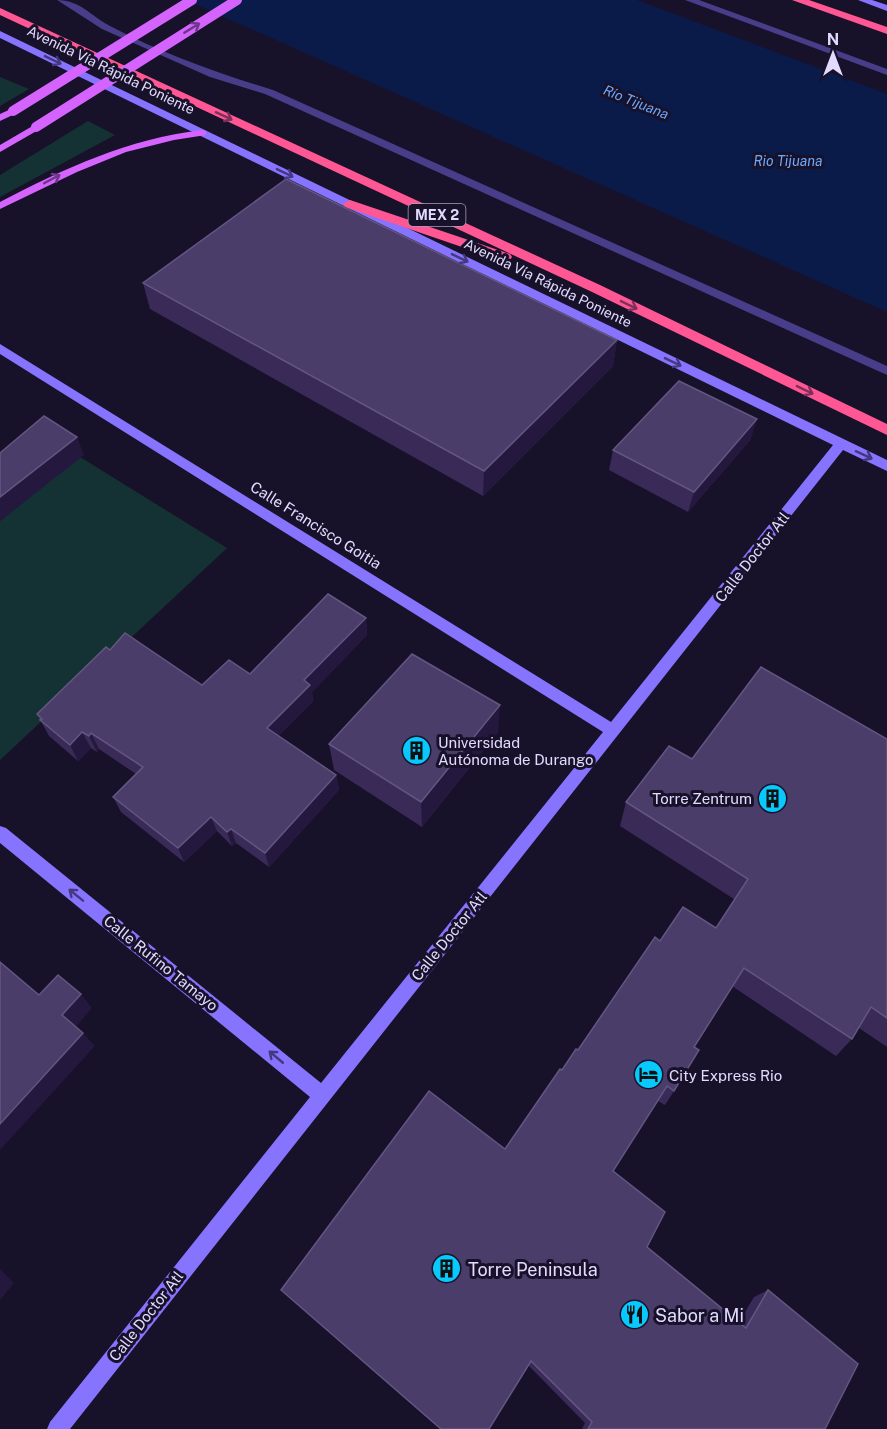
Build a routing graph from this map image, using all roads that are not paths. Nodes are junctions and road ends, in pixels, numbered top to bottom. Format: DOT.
graph roads {
  1 [pos="62,0"];
  2 [pos="192,0"];
  3 [pos="237,0"];
  4 [pos="690,0"];
  5 [pos="798,0"];
  6 [pos="830,0"];
  7 [pos="863,0"];
  8 [pos="887,8"];
  9 [pos="0,11"];
  10 [pos="887,29"];
  11 [pos="0,34"];
  12 [pos="887,72"];
  13 [pos="0,118"];
  14 [pos="202,133"];
  15 [pos="0,149"];
  16 [pos="350,204"];
  17 [pos="0,206"];
  18 [pos="595,288"];
  19 [pos="0,348"];
  20 [pos="887,371"];
  21 [pos="887,430"];
  22 [pos="841,444"];
  23 [pos="887,466"];
  24 [pos="614,731"];
  25 [pos="0,833"];
  26 [pos="321,1095"];
  27 [pos="57,1429"];
  1 -- 20 [label="lane"];
  2 -- 13 [label="main road, bridge"];
  15 -- 3 [label="main road, one-way, bridge"];
  4 -- 12 [label="lane"];
  5 -- 10 [label="highway"];
  6 -- 10 [label="highway"];
  7 -- 8 [label="street"];
  9 -- 18 [label="highway, Avenida Vía Rápida Poniente / MEX 2, one-way"];
  11 -- 14 [label="street, Avenida Vía Rápida Poniente, one-way"];
  14 -- 16 [label="street, Avenida Vía Rápida Poniente, one-way"];
  17 -- 14 [label="main road, one-way"];
  16 -- 18 [label="highway"];
  16 -- 22 [label="street, Avenida Vía Rápida Poniente, one-way"];
  18 -- 21 [label="highway, Avenida Vía Rápida Poniente / MEX 2, one-way"];
  19 -- 24 [label="street, Calle Francisco Goitia"];
  22 -- 23 [label="street, Avenida Vía Rápida Poniente, one-way"];
  22 -- 24 [label="street, Calle Doctor Atl"];
  24 -- 26 [label="street, Calle Doctor Atl"];
  26 -- 25 [label="street, Calle Rufino Tamayo, one-way"];
  26 -- 27 [label="street, Calle Doctor Atl"];
}
